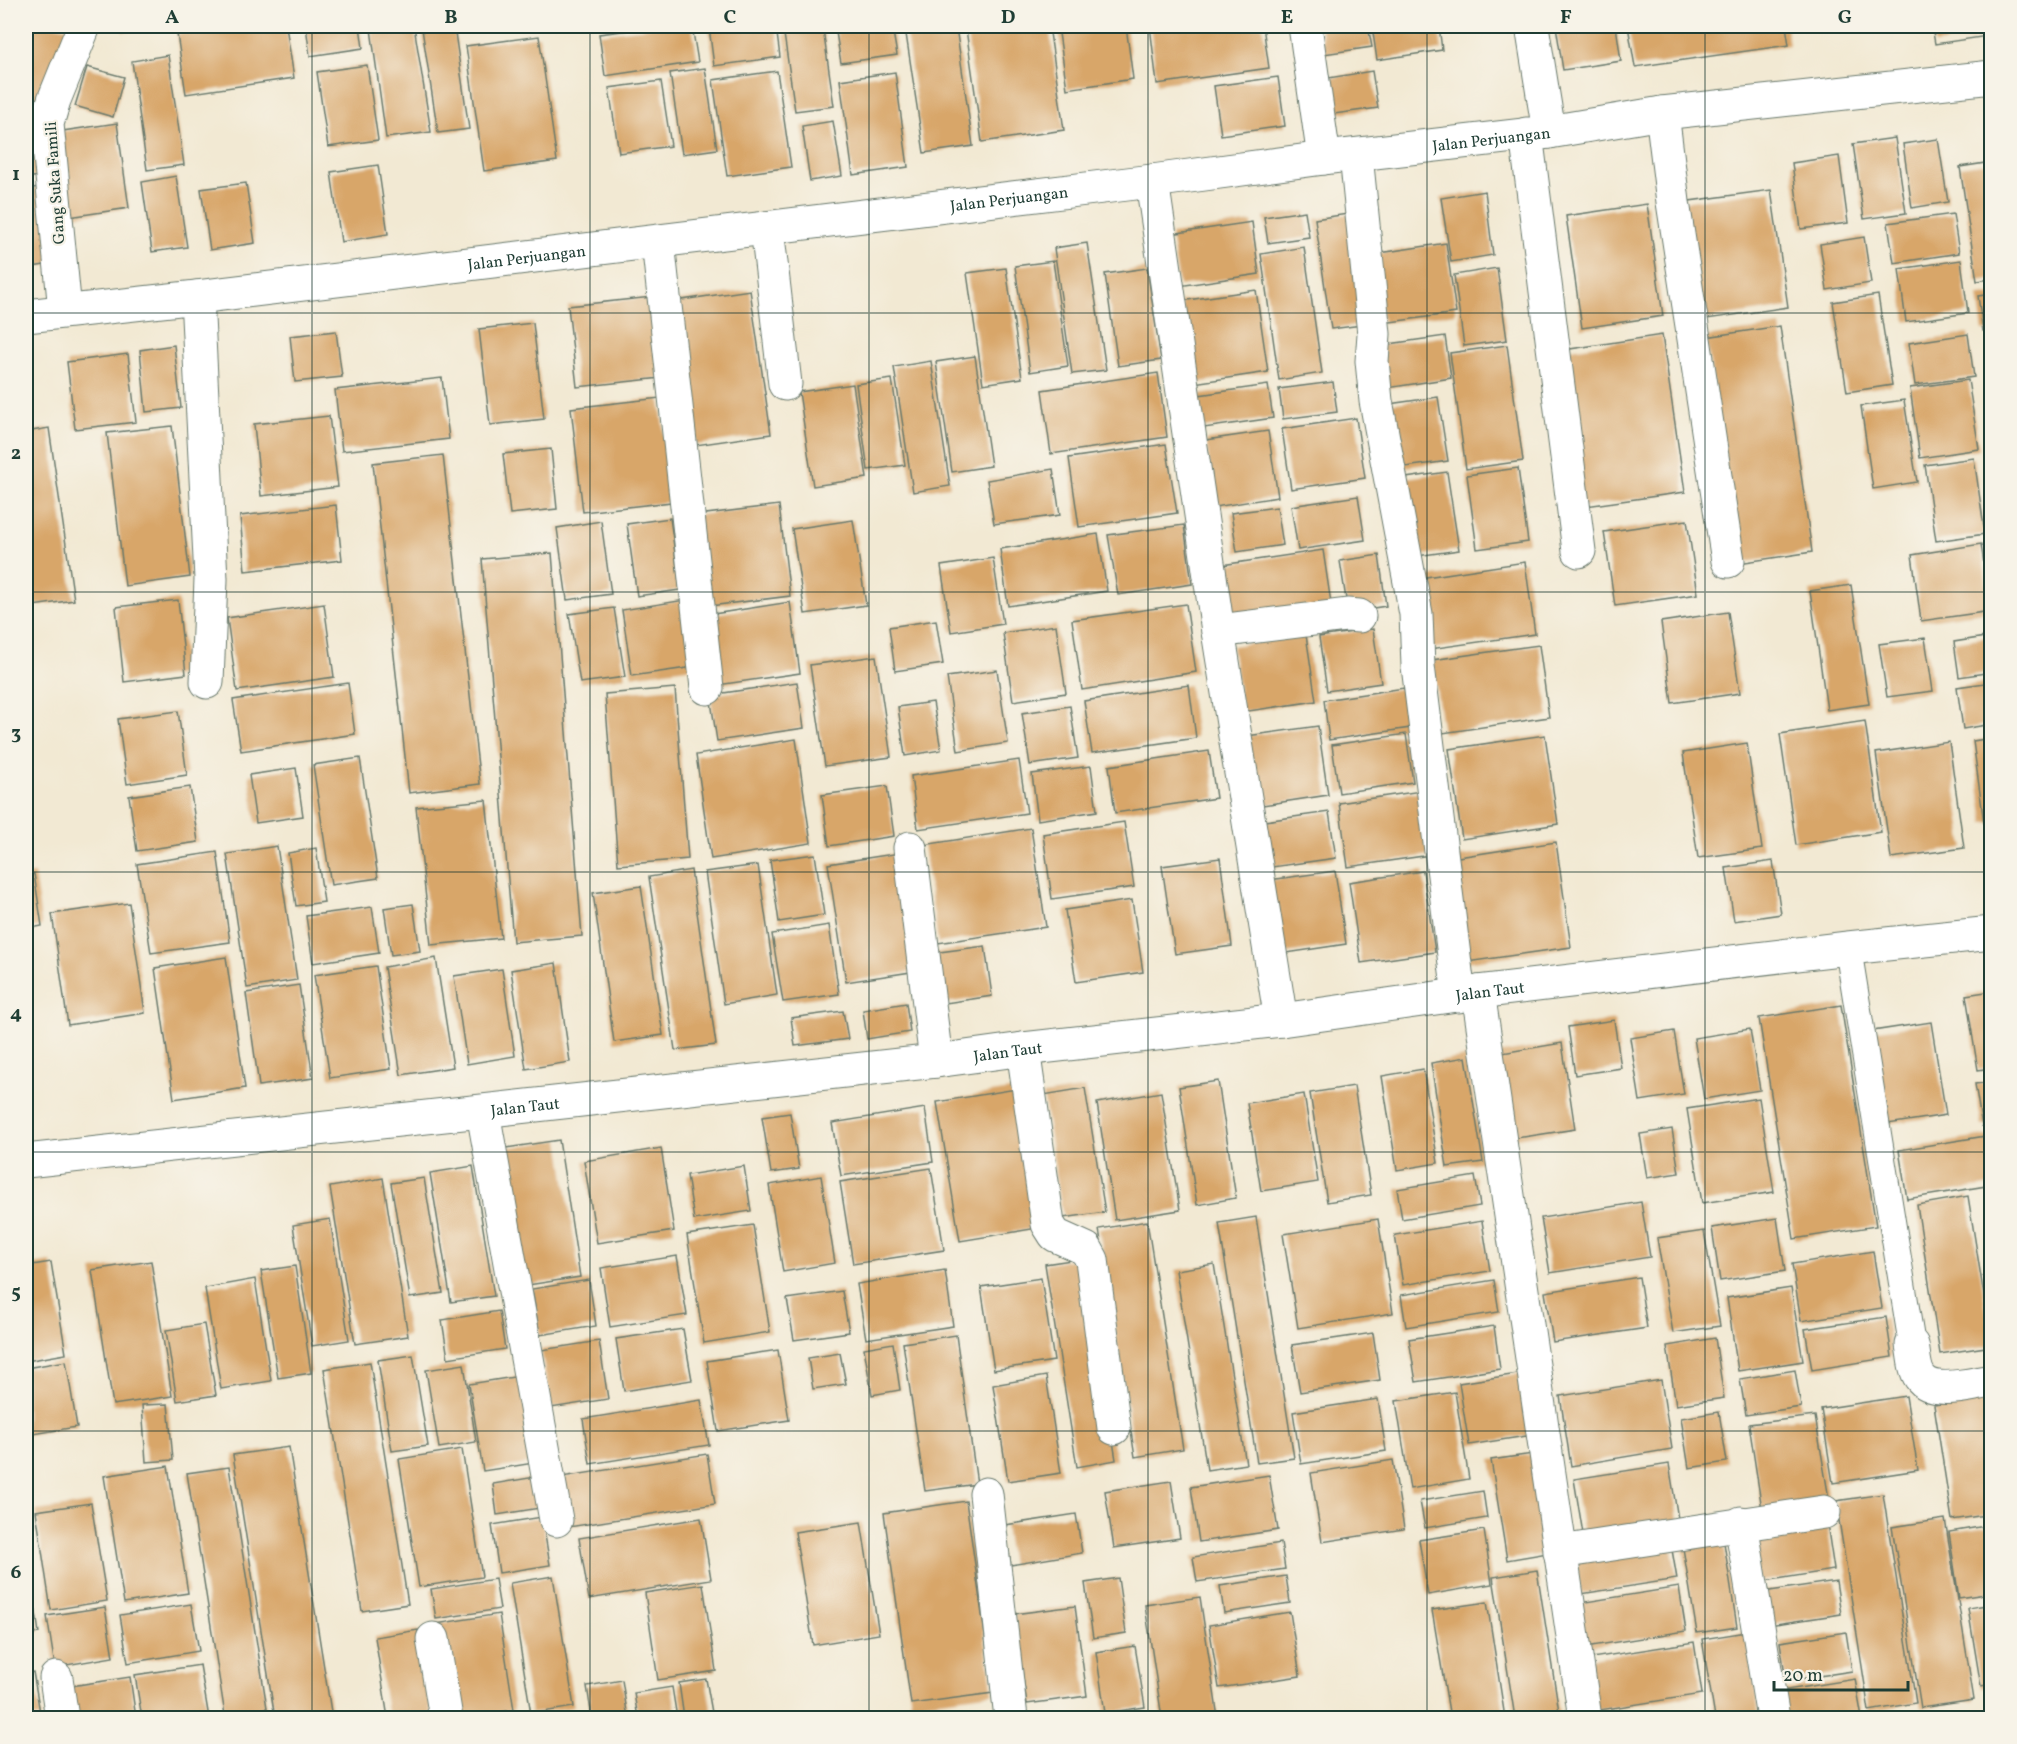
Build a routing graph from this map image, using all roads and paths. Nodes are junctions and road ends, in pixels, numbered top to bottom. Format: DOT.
graph roads {
  1 [pos="84,26"];
  2 [pos="1305,26"];
  3 [pos="1532,26"];
  4 [pos="1992,77"];
  5 [pos="1662,113"];
  6 [pos="1537,133"];
  7 [pos="1356,155"];
  8 [pos="1324,158"];
  9 [pos="1152,182"];
  10 [pos="768,228"];
  11 [pos="658,242"];
  12 [pos="197,297"];
  13 [pos="65,311"];
  14 [pos="26,316"];
  15 [pos="785,384"];
  16 [pos="1580,551"];
  17 [pos="1728,561"];
  18 [pos="1359,616"];
  19 [pos="1218,631"];
  20 [pos="207,682"];
  21 [pos="707,688"];
  22 [pos="910,848"];
  23 [pos="1992,933"];
  24 [pos="1848,948"];
  25 [pos="1468,994"];
  26 [pos="1281,1020"];
  27 [pos="1023,1049"];
  28 [pos="936,1061"];
  29 [pos="483,1112"];
  30 [pos="26,1161"];
  31 [pos="1912,1345"];
  32 [pos="1992,1381"];
  33 [pos="1114,1428"];
  34 [pos="986,1494"];
  35 [pos="1824,1512"];
  36 [pos="556,1520"];
  37 [pos="1741,1523"];
  38 [pos="1560,1552"];
  39 [pos="433,1639"];
  40 [pos="56,1678"];
  41 [pos="62,1719"];
  42 [pos="446,1719"];
  43 [pos="1011,1719"];
  44 [pos="1585,1719"];
  45 [pos="1773,1719"];
  1 -- 13 [label="street, Gang Suka Famili"];
  2 -- 8 [label="street"];
  3 -- 6 [label="street"];
  4 -- 5 [label="street, Jalan Perjuangan"];
  5 -- 6 [label="street, Jalan Perjuangan"];
  5 -- 17 [label="street"];
  6 -- 7 [label="street, Jalan Perjuangan"];
  6 -- 16 [label="street"];
  7 -- 8 [label="street, Jalan Perjuangan"];
  7 -- 25 [label="street"];
  8 -- 9 [label="street, Jalan Perjuangan"];
  9 -- 10 [label="street, Jalan Perjuangan"];
  9 -- 19 [label="street"];
  10 -- 11 [label="street, Jalan Perjuangan"];
  10 -- 15 [label="street"];
  11 -- 12 [label="street, Jalan Perjuangan"];
  11 -- 21 [label="street"];
  12 -- 13 [label="street, Jalan Perjuangan"];
  12 -- 20 [label="street"];
  13 -- 14 [label="street, Jalan Perjuangan"];
  18 -- 19 [label="street"];
  19 -- 26 [label="street"];
  22 -- 28 [label="street"];
  23 -- 24 [label="street, Jalan Taut"];
  24 -- 25 [label="street, Jalan Taut"];
  24 -- 31 [label="lane"];
  25 -- 26 [label="street, Jalan Taut"];
  25 -- 38 [label="street"];
  26 -- 27 [label="street, Jalan Taut"];
  27 -- 28 [label="street, Jalan Taut"];
  27 -- 33 [label="street"];
  28 -- 29 [label="street, Jalan Taut"];
  29 -- 30 [label="street, Jalan Taut"];
  29 -- 36 [label="street"];
  31 -- 32 [label="street"];
  34 -- 43 [label="street"];
  35 -- 37 [label="street"];
  37 -- 38 [label="street"];
  37 -- 45 [label="street"];
  38 -- 44 [label="street"];
  39 -- 42 [label="street"];
  40 -- 41 [label="street"];
}
